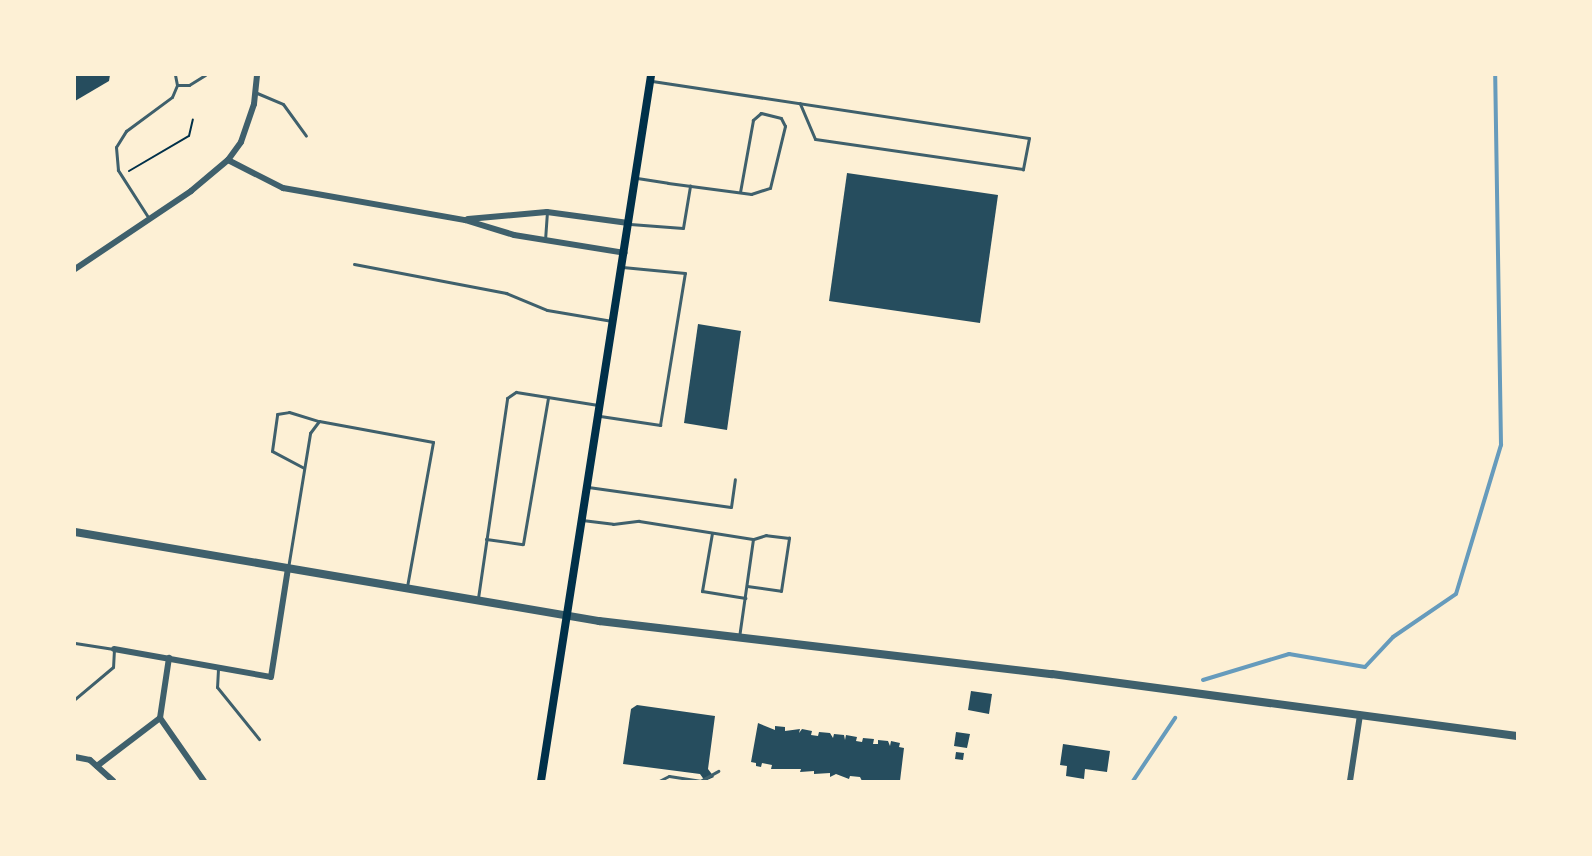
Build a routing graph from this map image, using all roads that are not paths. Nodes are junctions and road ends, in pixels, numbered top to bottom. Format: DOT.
graph roads {
  1 [pos="175,75"];
  2 [pos="205,75"];
  3 [pos="257,75"];
  4 [pos="650,78"];
  5 [pos="177,85"];
  6 [pos="255,92"];
  7 [pos="800,103"];
  8 [pos="306,136"];
  9 [pos="228,160"];
  10 [pos="635,178"];
  11 [pos="690,186"];
  12 [pos="740,192"];
  13 [pos="547,212"];
  14 [pos="148,217"];
  15 [pos="465,220"];
  16 [pos="628,224"];
  17 [pos="545,240"];
  18 [pos="625,252"];
  19 [pos="354,264"];
  20 [pos="622,267"];
  21 [pos="75,269"];
  22 [pos="614,321"];
  23 [pos="548,398"];
  24 [pos="600,406"];
  25 [pos="598,416"];
  26 [pos="319,421"];
  27 [pos="304,468"];
  28 [pos="735,479"];
  29 [pos="586,487"];
  30 [pos="582,520"];
  31 [pos="75,532"];
  32 [pos="712,533"];
  33 [pos="486,539"];
  34 [pos="753,539"];
  35 [pos="288,568"];
  36 [pos="747,586"];
  37 [pos="407,589"];
  38 [pos="745,598"];
  39 [pos="477,601"];
  40 [pos="567,616"];
  41 [pos="739,639"];
  42 [pos="75,643"];
  43 [pos="114,649"];
  44 [pos="169,658"];
  45 [pos="218,667"];
  46 [pos="75,699"];
  47 [pos="1360,715"];
  48 [pos="160,718"];
  49 [pos="1517,736"];
  50 [pos="259,739"];
  51 [pos="75,757"];
  52 [pos="97,766"];
  53 [pos="718,771"];
  54 [pos="113,781"];
  55 [pos="205,781"];
  56 [pos="541,781"];
  57 [pos="659,781"];
  58 [pos="1350,781"];
  1 -- 5 [label="lane"];
  2 -- 5 [label="lane"];
  3 -- 6 [label="street"];
  4 -- 7 [label="lane"];
  4 -- 10 [label="main road"];
  5 -- 14 [label="lane"];
  6 -- 8 [label="lane"];
  6 -- 9 [label="street"];
  7 -- 7 [label="lane"];
  9 -- 14 [label="street"];
  9 -- 15 [label="street"];
  10 -- 11 [label="lane"];
  10 -- 16 [label="main road"];
  11 -- 12 [label="lane"];
  11 -- 16 [label="lane"];
  12 -- 12 [label="lane"];
  13 -- 15 [label="street"];
  13 -- 16 [label="street"];
  13 -- 17 [label="lane"];
  14 -- 21 [label="street"];
  15 -- 17 [label="street"];
  16 -- 18 [label="main road"];
  17 -- 18 [label="street"];
  18 -- 20 [label="main road"];
  19 -- 22 [label="lane"];
  20 -- 22 [label="main road"];
  20 -- 25 [label="lane"];
  22 -- 24 [label="main road"];
  23 -- 24 [label="lane"];
  23 -- 33 [label="lane"];
  23 -- 33 [label="lane"];
  24 -- 25 [label="main road"];
  25 -- 29 [label="main road"];
  26 -- 27 [label="lane"];
  26 -- 27 [label="lane"];
  26 -- 37 [label="lane"];
  27 -- 35 [label="lane"];
  28 -- 29 [label="lane"];
  29 -- 30 [label="main road"];
  30 -- 32 [label="lane"];
  30 -- 40 [label="main road"];
  31 -- 35 [label="street"];
  32 -- 34 [label="lane"];
  32 -- 38 [label="lane"];
  33 -- 39 [label="lane"];
  34 -- 36 [label="lane"];
  34 -- 36 [label="lane"];
  35 -- 37 [label="street"];
  35 -- 45 [label="street"];
  36 -- 38 [label="lane"];
  37 -- 39 [label="street"];
  38 -- 41 [label="lane"];
  39 -- 40 [label="street"];
  40 -- 41 [label="street"];
  40 -- 56 [label="main road"];
  41 -- 47 [label="street"];
  42 -- 43 [label="lane"];
  43 -- 44 [label="street"];
  43 -- 46 [label="lane"];
  44 -- 45 [label="street"];
  44 -- 48 [label="street"];
  45 -- 50 [label="lane"];
  47 -- 49 [label="street"];
  47 -- 58 [label="street"];
  48 -- 52 [label="street"];
  48 -- 55 [label="street"];
  51 -- 52 [label="street"];
  52 -- 54 [label="street"];
  53 -- 57 [label="lane"];
}
